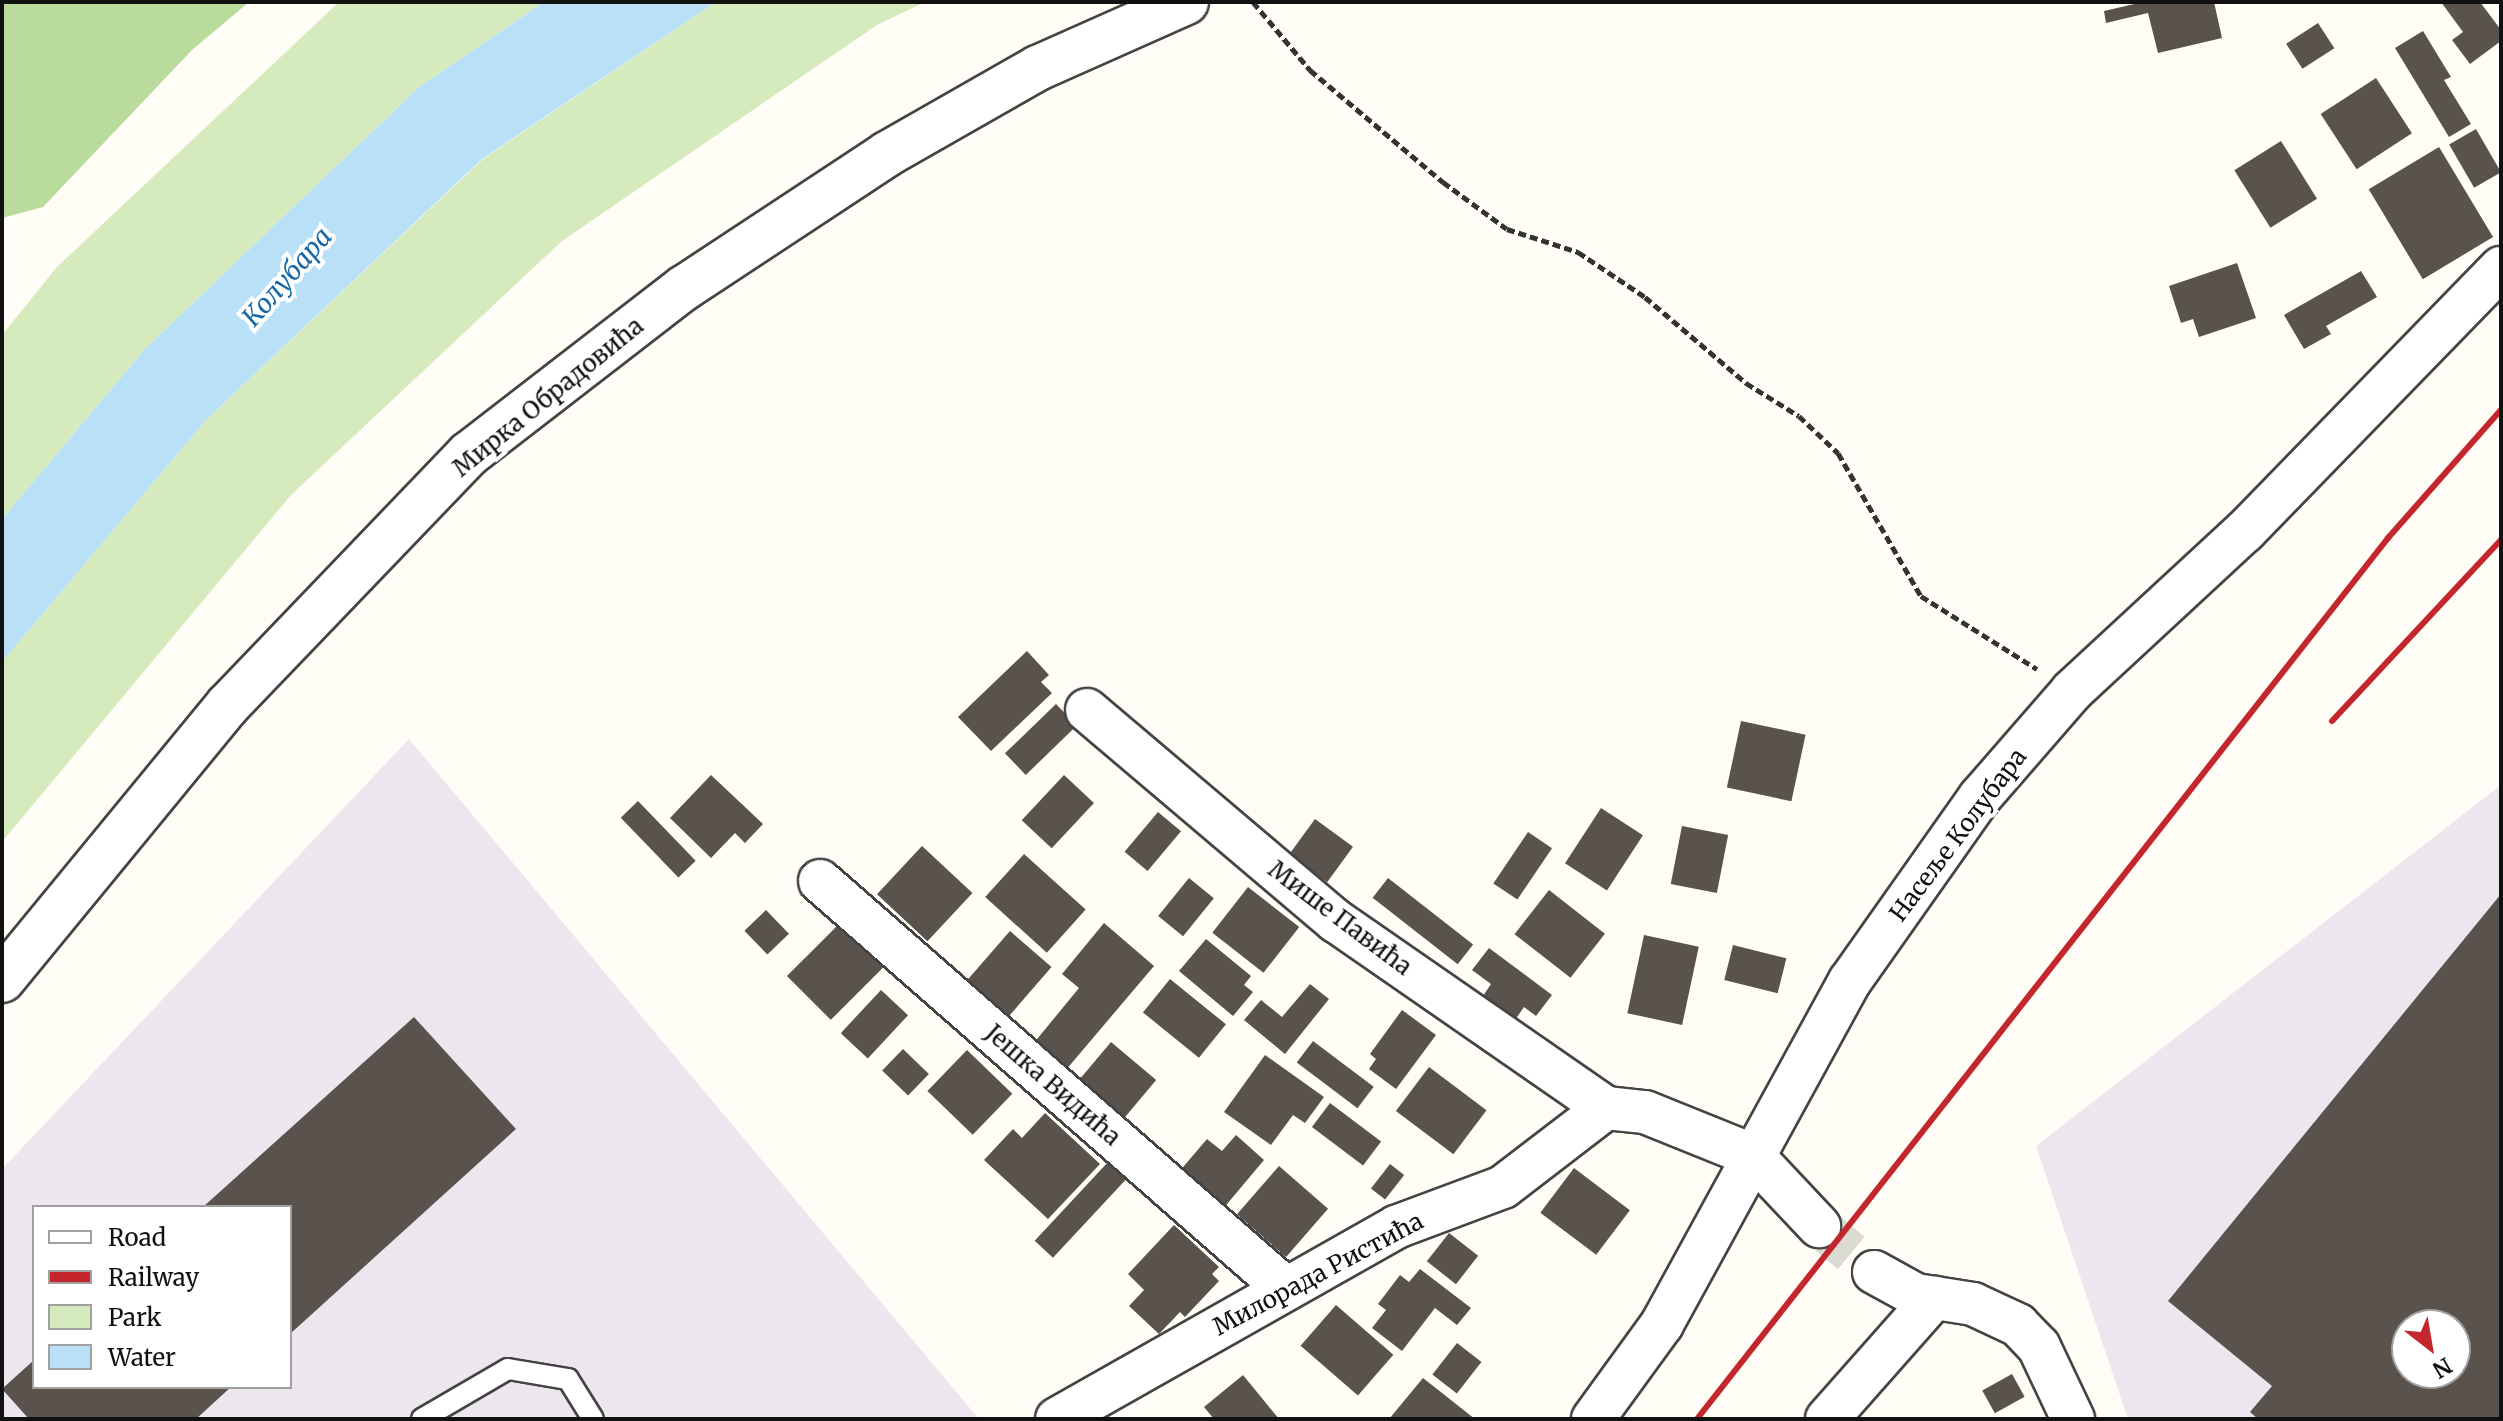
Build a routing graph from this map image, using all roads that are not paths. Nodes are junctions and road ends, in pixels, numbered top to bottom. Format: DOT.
graph roads {
  1 [pos="1186,2"];
  2 [pos="2501,268"];
  3 [pos="1087,710"];
  4 [pos="820,881"];
  5 [pos="2,980"];
  6 [pos="1606,1108"];
  7 [pos="1752,1155"];
  8 [pos="1819,1226"];
  9 [pos="1874,1272"];
  10 [pos="1286,1289"];
  11 [pos="1934,1298"];
  12 [pos="422,1419"];
  13 [pos="593,1419"];
  14 [pos="1057,1419"];
  15 [pos="1593,1419"];
  16 [pos="1827,1419"];
  17 [pos="2073,1419"];
  1 -- 5 [label="street, Мирка Обрадовића"];
  2 -- 7 [label="street, Насеље Колубара"];
  3 -- 6 [label="street, Мише Павића"];
  4 -- 10 [label="street, Јешка Видића"];
  6 -- 7 [label="street"];
  6 -- 10 [label="street, Милорада Ристића"];
  7 -- 8 [label="street"];
  7 -- 15 [label="street, Насеље Колубара"];
  9 -- 11 [label="street"];
  10 -- 14 [label="street, Милорада Ристића"];
  11 -- 16 [label="street"];
  11 -- 17 [label="street"];
  12 -- 13 [label="lane"];
}
